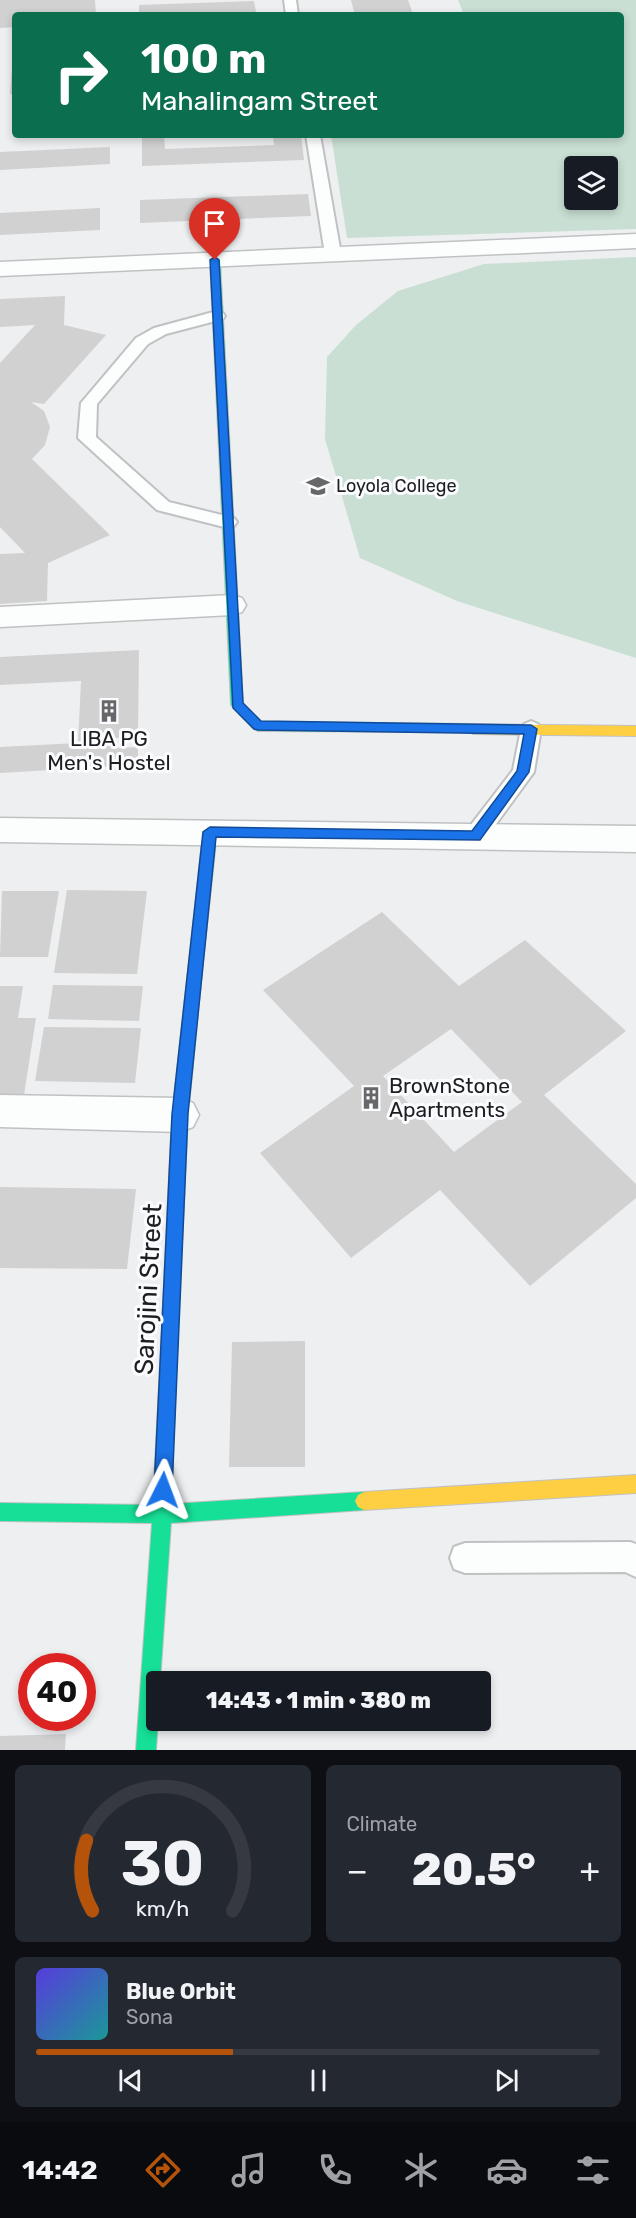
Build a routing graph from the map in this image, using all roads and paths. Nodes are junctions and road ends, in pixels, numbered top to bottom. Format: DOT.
graph roads {
  1 [pos="314,138"];
  2 [pos="636,241"];
  3 [pos="333,254"];
  4 [pos="215,260"];
  5 [pos="0,269"];
  6 [pos="218,316"];
  7 [pos="228,522"];
  8 [pos="232,605"];
  9 [pos="0,617"];
  10 [pos="531,729"];
  11 [pos="636,731"];
  12 [pos="0,830"];
  13 [pos="210,832"];
  14 [pos="475,836"];
  15 [pos="636,839"];
  16 [pos="0,1111"];
  17 [pos="180,1114"];
  18 [pos="636,1484"];
  19 [pos="0,1512"];
  20 [pos="162,1514"];
  21 [pos="465,1558"];
  22 [pos="636,1562"];
  23 [pos="146,1750"];
  1 -- 3 [label="lane"];
  2 -- 3 [label="street"];
  3 -- 4 [label="street"];
  4 -- 5 [label="street"];
  4 -- 6 [label="street"];
  6 -- 7 [label="street"];
  6 -- 7 [label="lane"];
  7 -- 8 [label="street"];
  8 -- 9 [label="street"];
  8 -- 10 [label="street"];
  10 -- 11 [label="street"];
  10 -- 14 [label="lane"];
  12 -- 13 [label="street"];
  13 -- 14 [label="street"];
  13 -- 17 [label="street, Sarojini Street"];
  14 -- 15 [label="street"];
  16 -- 17 [label="street"];
  17 -- 20 [label="street, Sarojini Street"];
  18 -- 20 [label="street"];
  19 -- 20 [label="street"];
  20 -- 23 [label="street, Sarojini Street"];
  21 -- 22 [label="lane"];
}
